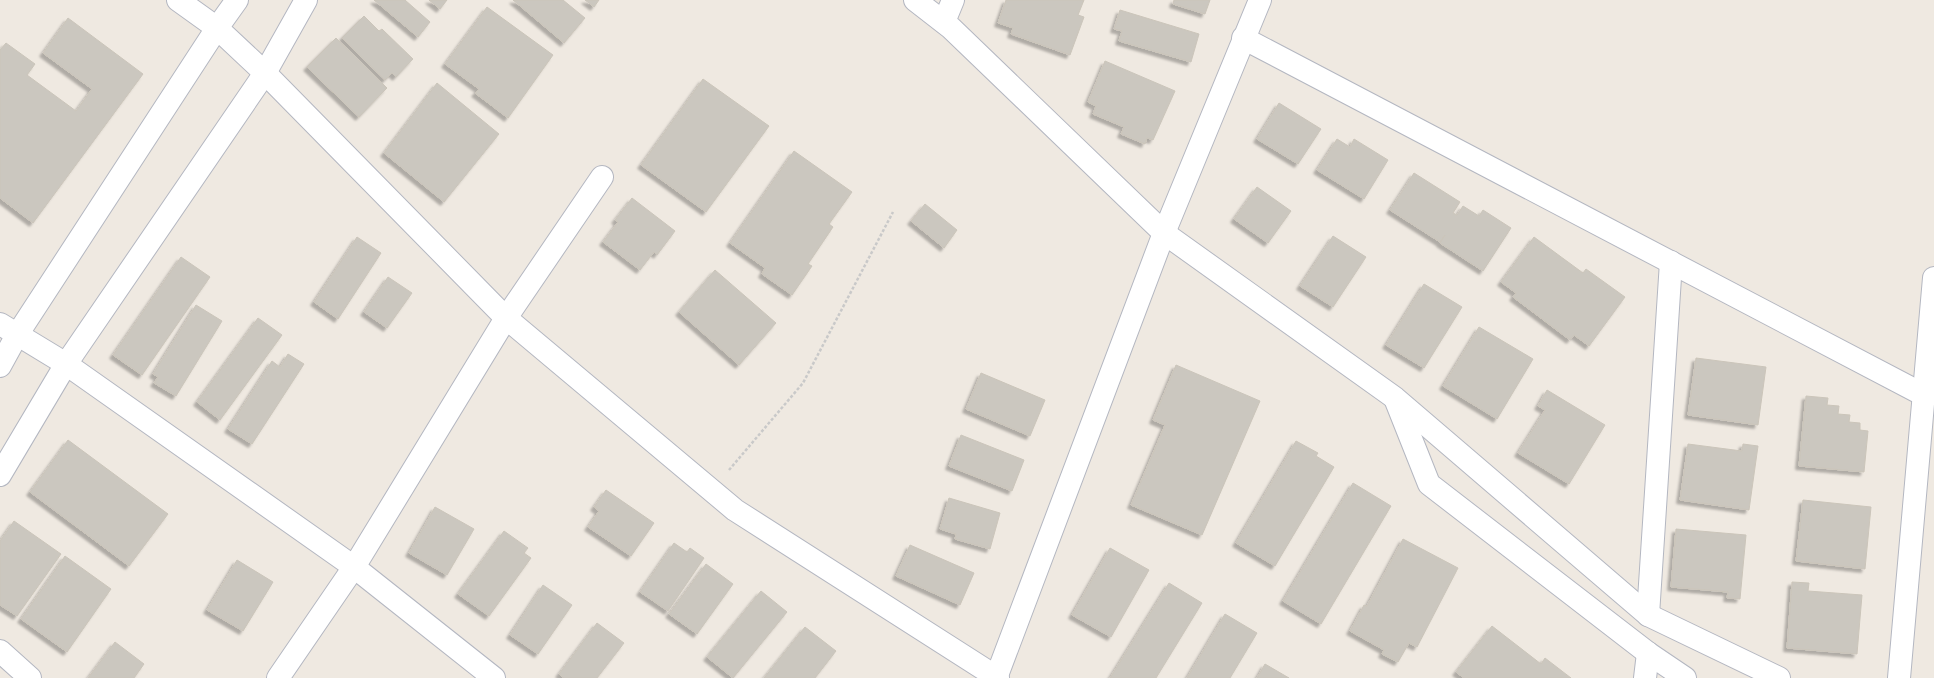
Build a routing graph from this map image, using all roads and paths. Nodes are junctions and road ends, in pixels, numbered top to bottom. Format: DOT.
graph roads {
  1 [pos="178,0"];
  2 [pos="237,0"];
  3 [pos="306,0"];
  4 [pos="915,0"];
  5 [pos="953,0"];
  6 [pos="1260,0"];
  7 [pos="944,22"];
  8 [pos="217,28"];
  9 [pos="1243,38"];
  10 [pos="265,73"];
  11 [pos="602,177"];
  12 [pos="894,212"];
  13 [pos="1164,233"];
  14 [pos="1670,262"];
  15 [pos="1934,278"];
  16 [pos="506,318"];
  17 [pos="8,330"];
  18 [pos="66,364"];
  19 [pos="0,366"];
  20 [pos="1924,395"];
  21 [pos="1395,398"];
  22 [pos="0,475"];
  23 [pos="712,490"];
  24 [pos="354,567"];
  25 [pos="1648,615"];
  26 [pos="0,651"];
  27 [pos="1648,653"];
  28 [pos="30,678"];
  29 [pos="278,678"];
  30 [pos="494,678"];
  31 [pos="997,678"];
  32 [pos="1645,678"];
  33 [pos="1685,678"];
  34 [pos="1779,678"];
  35 [pos="1899,678"];
  1 -- 8 [label="street"];
  2 -- 8 [label="street"];
  3 -- 10 [label="street"];
  4 -- 7 [label="street"];
  5 -- 7 [label="street"];
  6 -- 9 [label="street"];
  7 -- 13 [label="street"];
  8 -- 10 [label="street"];
  8 -- 17 [label="street"];
  9 -- 13 [label="street"];
  9 -- 14 [label="street"];
  10 -- 16 [label="street"];
  10 -- 18 [label="street"];
  11 -- 16 [label="street"];
  12 -- 23 [label="path"];
  13 -- 21 [label="street"];
  13 -- 31 [label="street"];
  14 -- 20 [label="street"];
  14 -- 25 [label="street"];
  15 -- 20 [label="street"];
  16 -- 23 [label="street"];
  16 -- 24 [label="street"];
  17 -- 18 [label="street"];
  17 -- 19 [label="street"];
  18 -- 22 [label="street"];
  18 -- 24 [label="street"];
  20 -- 35 [label="street"];
  21 -- 25 [label="street"];
  21 -- 27 [label="street"];
  23 -- 31 [label="street"];
  24 -- 29 [label="street"];
  24 -- 30 [label="street"];
  25 -- 34 [label="street"];
  26 -- 28 [label="street"];
  27 -- 32 [label="street"];
  27 -- 33 [label="street"];
}
